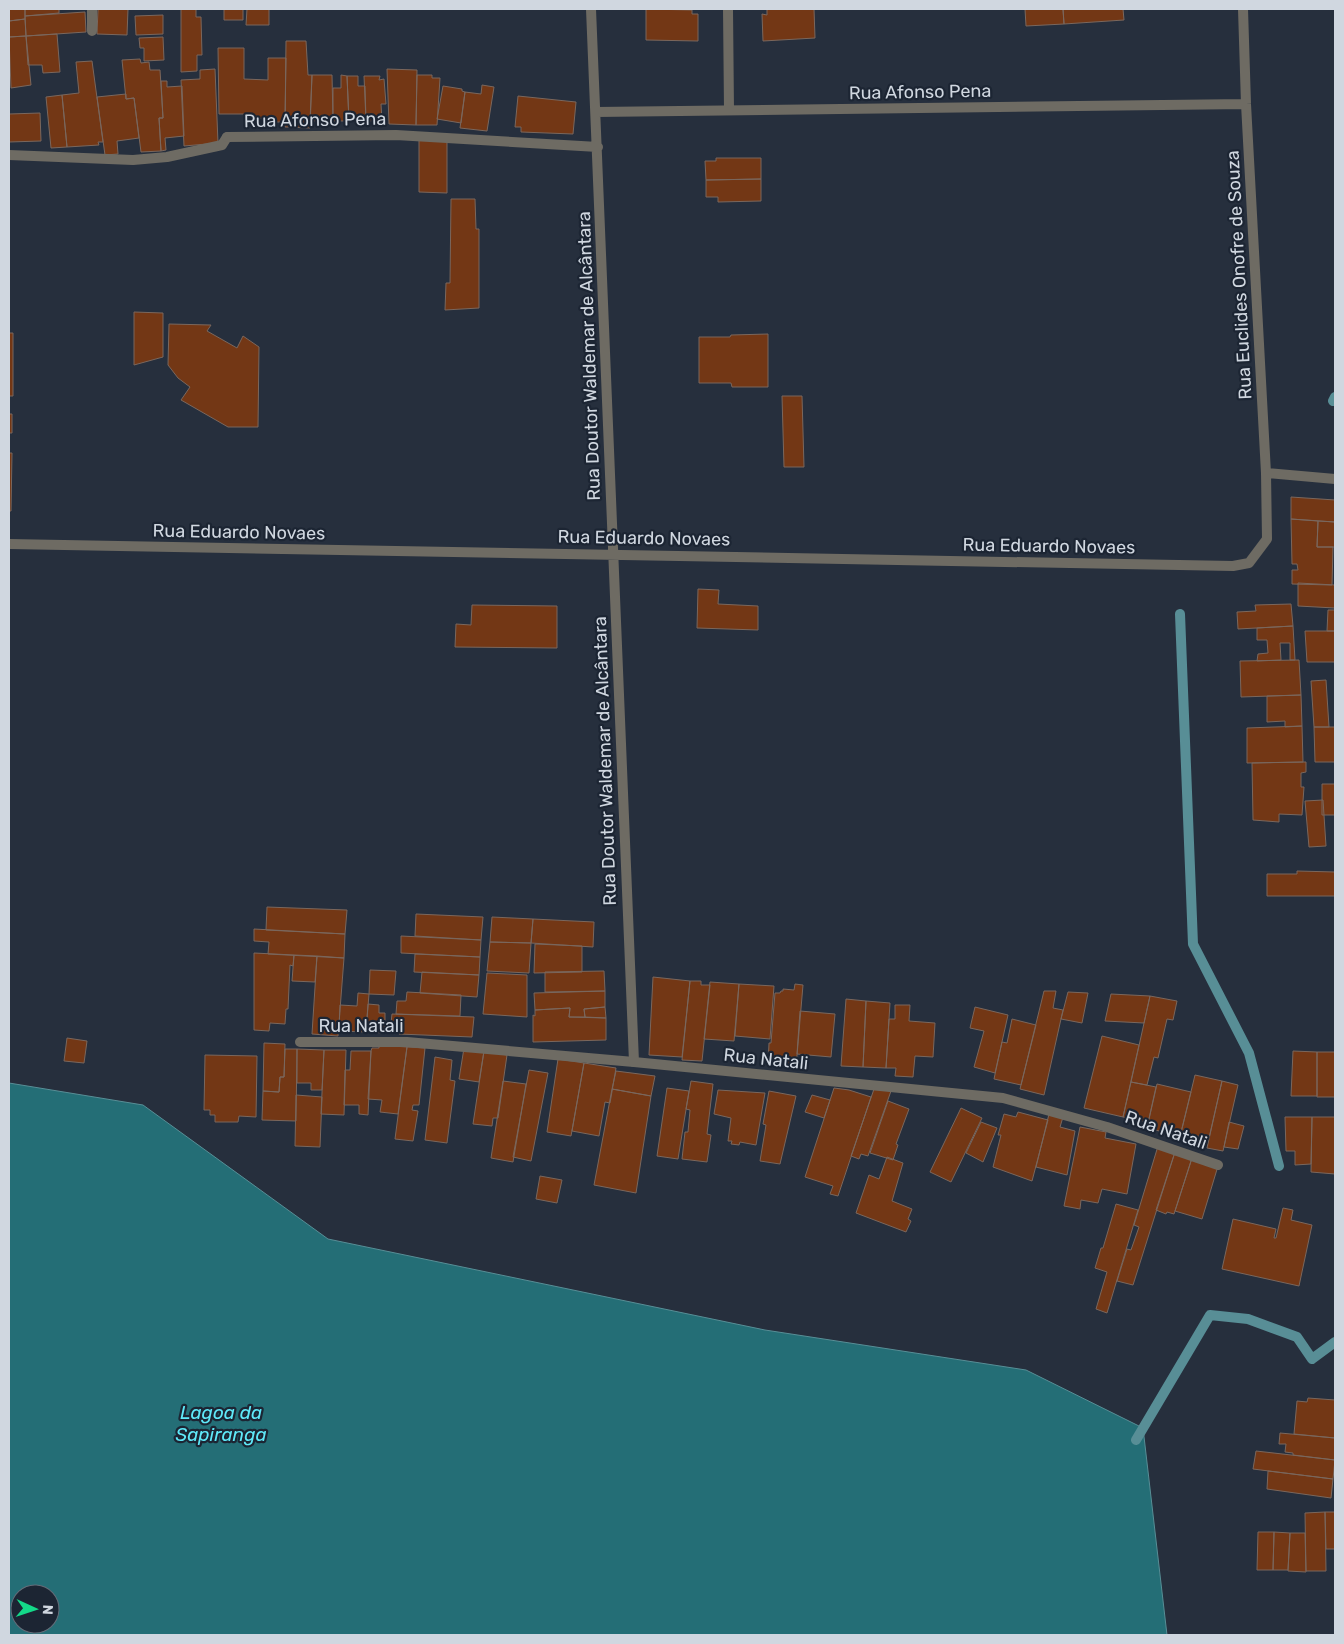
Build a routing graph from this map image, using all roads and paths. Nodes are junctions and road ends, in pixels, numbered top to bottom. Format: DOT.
graph roads {
  1 [pos="92,9"];
  2 [pos="591,9"];
  3 [pos="728,9"];
  4 [pos="1243,9"];
  5 [pos="92,32"];
  6 [pos="1246,104"];
  7 [pos="728,110"];
  8 [pos="596,112"];
  9 [pos="598,147"];
  10 [pos="9,155"];
  11 [pos="1266,473"];
  12 [pos="1335,479"];
  13 [pos="1267,539"];
  14 [pos="9,544"];
  15 [pos="613,554"];
  16 [pos="300,1042"];
  17 [pos="634,1062"];
  18 [pos="1218,1165"];
  1 -- 5 [label="street"];
  2 -- 8 [label="street, Rua Doutor Waldemar de Alcântara"];
  3 -- 7 [label="street"];
  4 -- 6 [label="street, Rua Euclides Onofre de Souza"];
  6 -- 7 [label="street, Rua Afonso Pena"];
  6 -- 11 [label="street, Rua Euclides Onofre de Souza"];
  7 -- 8 [label="street, Rua Afonso Pena"];
  8 -- 9 [label="street, Rua Doutor Waldemar de Alcântara"];
  9 -- 10 [label="street, Rua Afonso Pena"];
  9 -- 15 [label="street, Rua Doutor Waldemar de Alcântara"];
  11 -- 12 [label="street"];
  11 -- 13 [label="street, Rua Euclides Onofre de Souza"];
  13 -- 15 [label="street, Rua Eduardo Novaes"];
  14 -- 15 [label="street, Rua Eduardo Novaes"];
  15 -- 17 [label="street, Rua Doutor Waldemar de Alcântara"];
  16 -- 17 [label="street, Rua Natali"];
  17 -- 18 [label="street, Rua Natali"];
}
